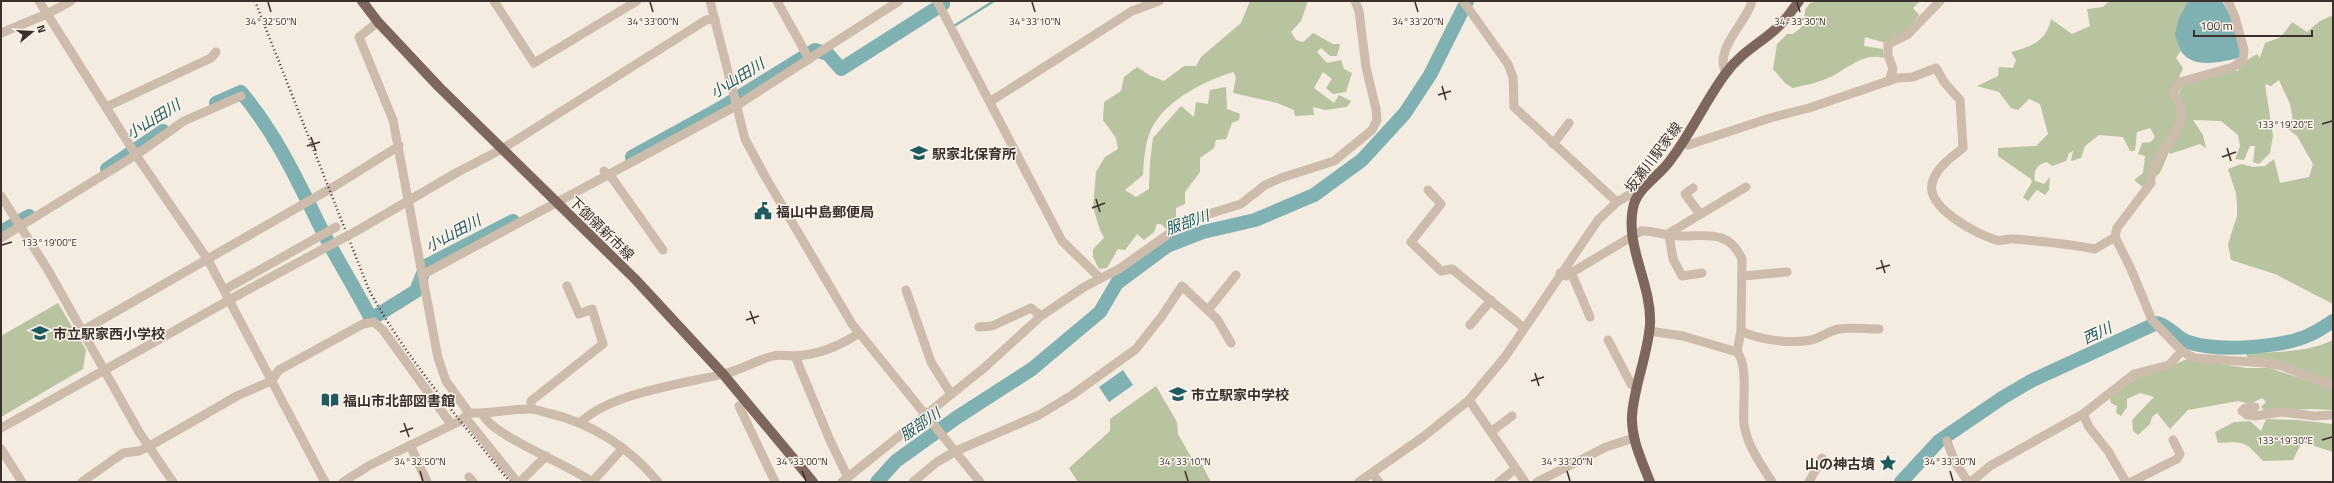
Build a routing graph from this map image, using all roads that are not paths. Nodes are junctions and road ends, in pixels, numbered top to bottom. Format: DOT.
graph roads {
  1 [pos="39,1"];
  2 [pos="71,1"];
  3 [pos="362,1"];
  4 [pos="494,1"];
  5 [pos="636,1"];
  6 [pos="710,1"];
  7 [pos="777,1"];
  8 [pos="899,1"];
  9 [pos="937,1"];
  10 [pos="1159,1"];
  11 [pos="1355,1"];
  12 [pos="1463,1"];
  13 [pos="1752,1"];
  14 [pos="1799,1"];
  15 [pos="1940,1"];
  16 [pos="2228,1"];
  17 [pos="623,4"];
  18 [pos="47,14"];
  19 [pos="715,19"];
  20 [pos="378,22"];
  21 [pos="1,33"];
  22 [pos="216,52"];
  23 [pos="809,59"];
  24 [pos="1726,73"];
  25 [pos="1889,81"];
  26 [pos="241,96"];
  27 [pos="991,102"];
  28 [pos="736,106"];
  29 [pos="106,107"];
  30 [pos="1569,123"];
  31 [pos="1683,143"];
  32 [pos="1553,144"];
  33 [pos="399,146"];
  34 [pos="502,149"];
  35 [pos="136,155"];
  36 [pos="605,172"];
  37 [pos="1746,187"];
  38 [pos="1693,188"];
  39 [pos="1428,190"];
  40 [pos="1,196"];
  41 [pos="1636,198"];
  42 [pos="556,202"];
  43 [pos="1617,202"];
  44 [pos="1700,214"];
  45 [pos="20,226"];
  46 [pos="329,232"];
  47 [pos="1669,235"];
  48 [pos="1633,237"];
  49 [pos="2114,237"];
  50 [pos="1,238"];
  51 [pos="663,250"];
  52 [pos="208,260"];
  53 [pos="1571,272"];
  54 [pos="1787,272"];
  55 [pos="1702,273"];
  56 [pos="1560,274"];
  57 [pos="422,275"];
  58 [pos="1236,275"];
  59 [pos="1742,276"];
  60 [pos="1100,278"];
  61 [pos="567,286"];
  62 [pos="224,290"];
  63 [pos="906,290"];
  64 [pos="229,300"];
  65 [pos="1491,300"];
  66 [pos="1208,310"];
  67 [pos="1041,316"];
  68 [pos="1590,317"];
  69 [pos="1470,325"];
  70 [pos="979,327"];
  71 [pos="1524,328"];
  72 [pos="1879,329"];
  73 [pos="82,331"];
  74 [pos="1649,331"];
  75 [pos="1741,331"];
  76 [pos="859,333"];
  77 [pos="1608,340"];
  78 [pos="1231,343"];
  79 [pos="2182,351"];
  80 [pos="1737,352"];
  81 [pos="795,356"];
  82 [pos="104,370"];
  83 [pos="723,374"];
  84 [pos="271,381"];
  85 [pos="2333,381"];
  86 [pos="1637,387"];
  87 [pos="951,394"];
  88 [pos="1469,400"];
  89 [pos="739,406"];
  90 [pos="2255,407"];
  91 [pos="531,409"];
  92 [pos="483,414"];
  93 [pos="2083,414"];
  94 [pos="467,415"];
  95 [pos="2333,415"];
  96 [pos="926,416"];
  97 [pos="1512,416"];
  98 [pos="763,421"];
  99 [pos="580,423"];
  100 [pos="451,424"];
  101 [pos="1,428"];
  102 [pos="750,429"];
  103 [pos="1492,431"];
  104 [pos="1634,438"];
  105 [pos="2173,440"];
  106 [pos="1947,442"];
  107 [pos="410,446"];
  108 [pos="148,447"];
  109 [pos="623,448"];
  110 [pos="1,449"];
  111 [pos="956,452"];
  112 [pos="546,456"];
  113 [pos="1822,458"];
  114 [pos="1515,469"];
  115 [pos="1372,473"];
  116 [pos="845,480"];
  117 [pos="588,481"];
  118 [pos="22,482"];
  119 [pos="82,482"];
  120 [pos="173,482"];
  121 [pos="325,482"];
  122 [pos="343,482"];
  123 [pos="427,482"];
  124 [pos="519,482"];
  125 [pos="658,482"];
  126 [pos="775,482"];
  127 [pos="813,482"];
  128 [pos="913,482"];
  129 [pos="980,482"];
  130 [pos="1359,482"];
  131 [pos="1379,482"];
  132 [pos="1499,482"];
  133 [pos="1525,482"];
  134 [pos="1537,482"];
  135 [pos="1650,482"];
  136 [pos="1772,482"];
  137 [pos="1808,482"];
  138 [pos="1969,482"];
  139 [pos="2126,482"];
  140 [pos="2131,482"];
  1 -- 18 [label="street"];
  2 -- 18 [label="street"];
  3 -- 20 [label="main road, 下御領新市線"];
  4 -- 17 [label="street"];
  5 -- 17 [label="street"];
  6 -- 19 [label="street"];
  7 -- 23 [label="street"];
  8 -- 23 [label="street"];
  9 -- 27 [label="street"];
  10 -- 27 [label="street"];
  11 -- 60 [label="street"];
  12 -- 32 [label="street"];
  13 -- 24 [label="street"];
  14 -- 24 [label="main road, 坂瀬川駅家線"];
  15 -- 25 [label="street"];
  16 -- 49 [label="street"];
  18 -- 21 [label="street"];
  18 -- 29 [label="street"];
  19 -- 28 [label="street"];
  19 -- 34 [label="street"];
  20 -- 33 [label="street"];
  20 -- 34 [label="main road, 下御領新市線"];
  22 -- 29 [label="street"];
  23 -- 28 [label="street"];
  24 -- 31 [label="main road, 坂瀬川駅家線"];
  25 -- 31 [label="street"];
  25 -- 49 [label="street"];
  26 -- 35 [label="street"];
  27 -- 60 [label="street"];
  28 -- 36 [label="street"];
  28 -- 76 [label="street"];
  29 -- 35 [label="street"];
  30 -- 32 [label="street"];
  31 -- 41 [label="main road, 坂瀬川駅家線"];
  32 -- 43 [label="street"];
  33 -- 52 [label="street"];
  33 -- 57 [label="street"];
  34 -- 42 [label="main road, 下御領新市線"];
  34 -- 64 [label="street, bridge"];
  35 -- 45 [label="street"];
  35 -- 52 [label="street"];
  36 -- 42 [label="street"];
  36 -- 51 [label="street"];
  37 -- 44 [label="street"];
  38 -- 44 [label="street"];
  39 -- 65 [label="street"];
  40 -- 45 [label="street"];
  41 -- 43 [label="street"];
  41 -- 48 [label="main road, 坂瀬川駅家線"];
  42 -- 57 [label="street"];
  42 -- 83 [label="main road, 下御領新市線"];
  43 -- 56 [label="street"];
  44 -- 47 [label="street"];
  45 -- 50 [label="street"];
  45 -- 73 [label="street"];
  46 -- 62 [label="street"];
  47 -- 48 [label="street"];
  47 -- 55 [label="street"];
  47 -- 59 [label="street"];
  48 -- 53 [label="street"];
  48 -- 74 [label="main road, 坂瀬川駅家線"];
  49 -- 79 [label="street"];
  52 -- 62 [label="street"];
  52 -- 73 [label="street"];
  53 -- 56 [label="street"];
  53 -- 68 [label="street"];
  54 -- 59 [label="street"];
  56 -- 71 [label="street"];
  57 -- 94 [label="street"];
  58 -- 66 [label="street"];
  59 -- 75 [label="street"];
  60 -- 67 [label="street"];
  61 -- 91 [label="street"];
  62 -- 64 [label="street"];
  63 -- 87 [label="street"];
  64 -- 82 [label="street"];
  64 -- 84 [label="street"];
  65 -- 69 [label="street"];
  65 -- 71 [label="street"];
  66 -- 78 [label="street"];
  66 -- 111 [label="street"];
  67 -- 70 [label="street"];
  67 -- 87 [label="street"];
  71 -- 88 [label="street"];
  72 -- 75 [label="street"];
  73 -- 82 [label="street"];
  74 -- 80 [label="street"];
  74 -- 86 [label="main road, 坂瀬川駅家線"];
  75 -- 80 [label="street"];
  76 -- 81 [label="street"];
  76 -- 96 [label="street"];
  77 -- 86 [label="street"];
  79 -- 85 [label="street"];
  79 -- 93 [label="street"];
  80 -- 136 [label="street"];
  81 -- 83 [label="street"];
  81 -- 116 [label="street"];
  82 -- 101 [label="street"];
  82 -- 108 [label="street"];
  83 -- 98 [label="main road, 下御領新市線"];
  83 -- 99 [label="street"];
  84 -- 100 [label="street"];
  84 -- 108 [label="street"];
  84 -- 121 [label="street"];
  86 -- 104 [label="main road, 坂瀬川駅家線"];
  87 -- 96 [label="street"];
  88 -- 103 [label="street"];
  88 -- 115 [label="street"];
  89 -- 102 [label="street"];
  90 -- 95 [label="street"];
  91 -- 92 [label="street"];
  91 -- 99 [label="street"];
  92 -- 94 [label="street"];
  92 -- 112 [label="street"];
  93 -- 138 [label="street"];
  93 -- 139 [label="street"];
  94 -- 100 [label="street"];
  94 -- 124 [label="street"];
  96 -- 111 [label="street"];
  96 -- 116 [label="street"];
  97 -- 103 [label="street"];
  98 -- 102 [label="street"];
  98 -- 127 [label="main road, 下御領新市線"];
  99 -- 109 [label="street"];
  100 -- 107 [label="street"];
  102 -- 126 [label="street"];
  103 -- 114 [label="street"];
  104 -- 134 [label="street"];
  104 -- 135 [label="main road, 坂瀬川駅家線"];
  105 -- 140 [label="street"];
  106 -- 138 [label="street"];
  107 -- 122 [label="street"];
  107 -- 123 [label="street"];
  108 -- 119 [label="street"];
  108 -- 120 [label="street"];
  109 -- 117 [label="street"];
  109 -- 125 [label="street"];
  110 -- 118 [label="street"];
  111 -- 128 [label="street"];
  111 -- 129 [label="street"];
  112 -- 117 [label="street"];
  112 -- 124 [label="street"];
  113 -- 137 [label="street"];
  114 -- 132 [label="street"];
  114 -- 133 [label="street"];
  115 -- 130 [label="street"];
  115 -- 131 [label="street"];
}
